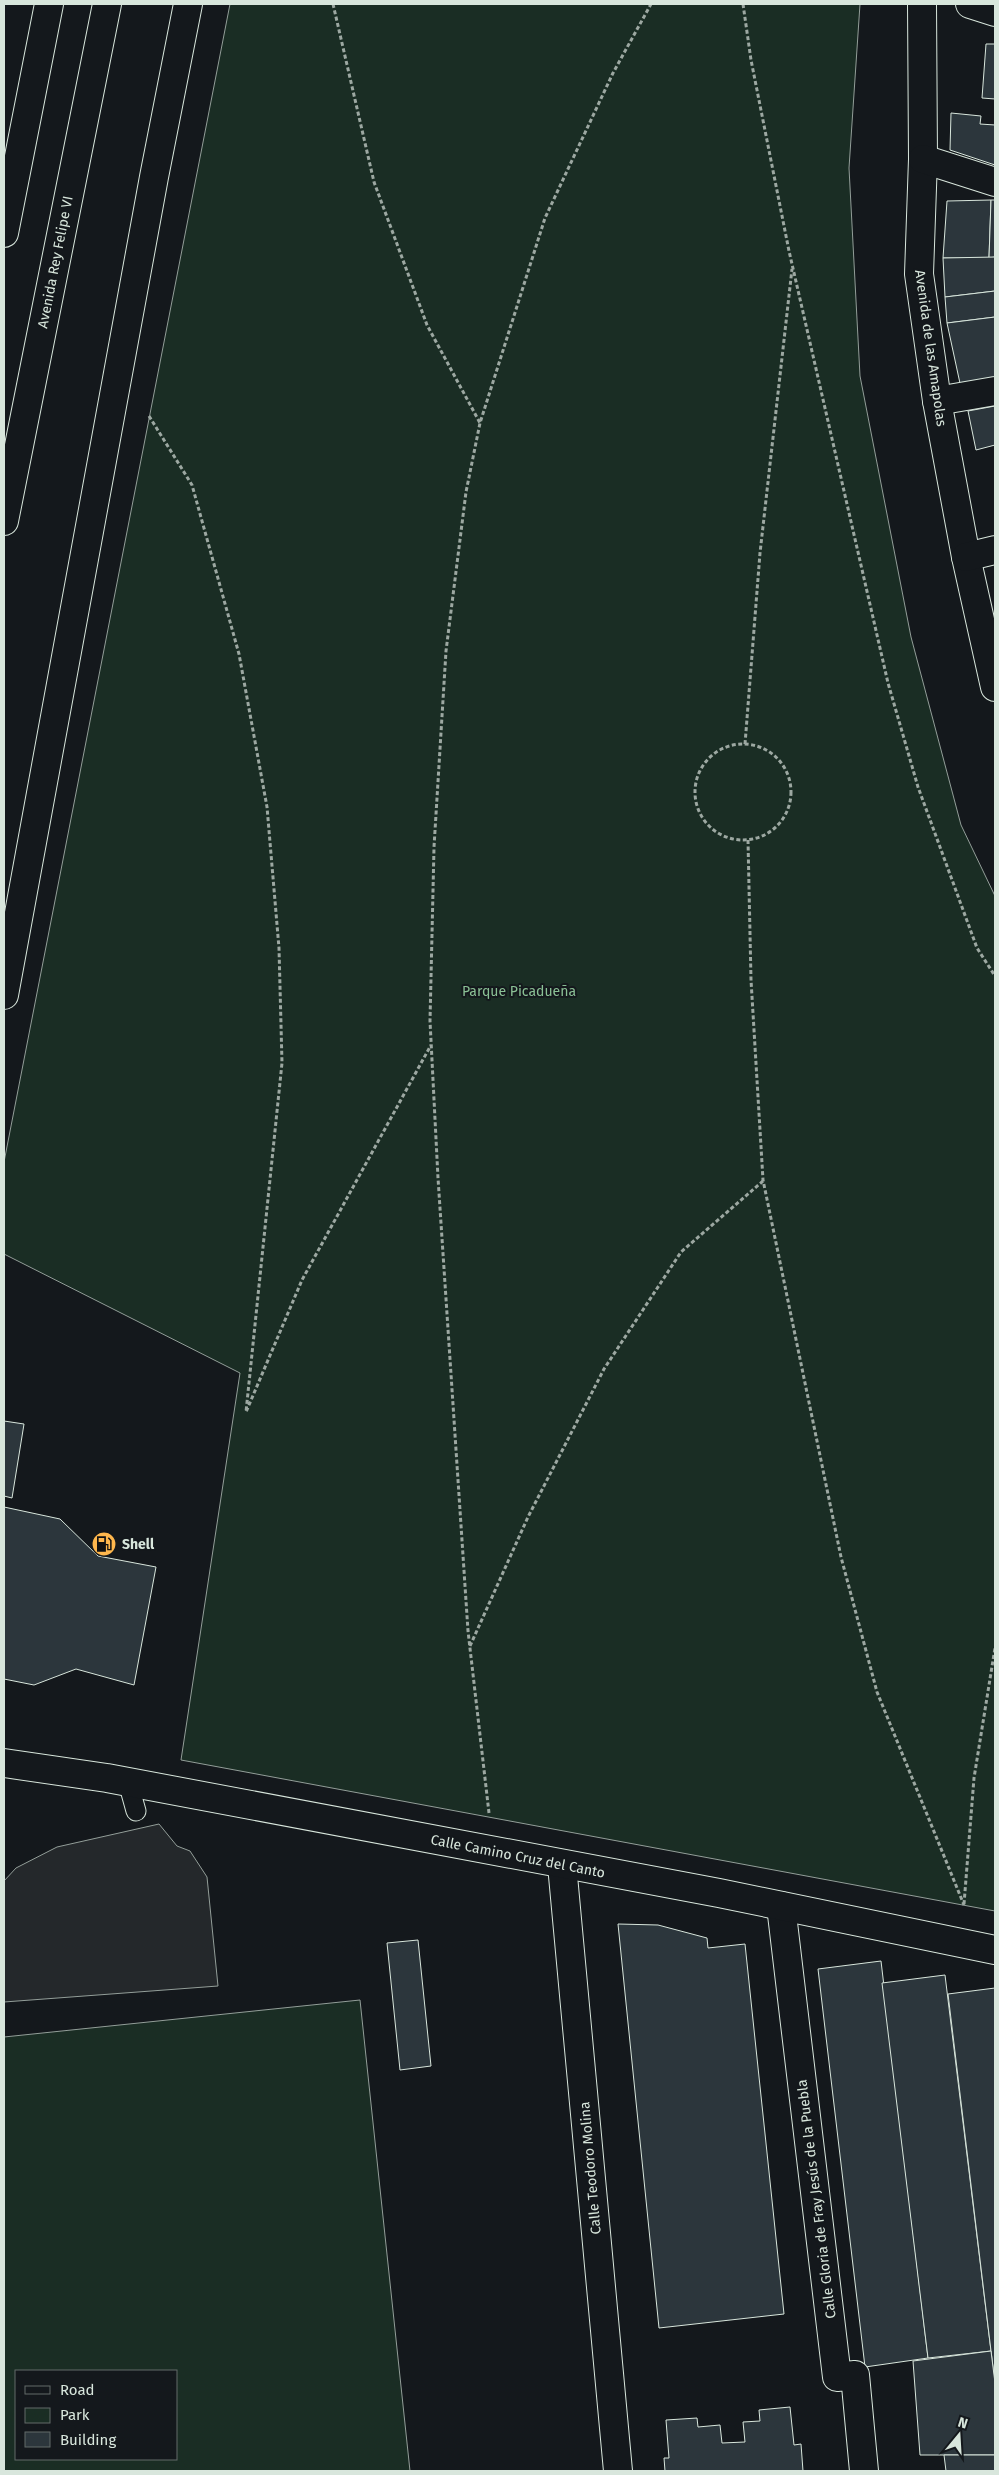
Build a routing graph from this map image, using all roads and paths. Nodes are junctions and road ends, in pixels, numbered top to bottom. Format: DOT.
graph roads {
  1 [pos="49,4"];
  2 [pos="107,4"];
  3 [pos="188,4"];
  4 [pos="333,4"];
  5 [pos="651,4"];
  6 [pos="743,4"];
  7 [pos="922,4"];
  8 [pos="970,4"];
  9 [pos="995,12"];
  10 [pos="923,159"];
  11 [pos="995,182"];
  12 [pos="4,234"];
  13 [pos="792,266"];
  14 [pos="995,391"];
  15 [pos="937,401"];
  16 [pos="149,416"];
  17 [pos="480,423"];
  18 [pos="4,520"];
  19 [pos="995,550"];
  20 [pos="966,557"];
  21 [pos="995,687"];
  22 [pos="745,744"];
  23 [pos="748,840"];
  24 [pos="995,976"];
  25 [pos="4,995"];
  26 [pos="432,1044"];
  27 [pos="763,1180"];
  28 [pos="469,1646"];
  29 [pos="995,1648"];
  30 [pos="4,1763"];
  31 [pos="40,1768"];
  32 [pos="4,1776"];
  33 [pos="128,1782"];
  34 [pos="136,1811"];
  35 [pos="490,1817"];
  36 [pos="562,1865"];
  37 [pos="782,1906"];
  38 [pos="995,1950"];
  39 [pos="618,2471"];
  40 [pos="864,2471"];
  1 -- 12 [label="street"];
  2 -- 18 [label="street, Avenida Rey Felipe VI"];
  3 -- 25 [label="street"];
  4 -- 17 [label="path"];
  5 -- 17 [label="path"];
  6 -- 13 [label="path"];
  7 -- 10 [label="street, Avenida de las Amapolas"];
  8 -- 9 [label="street"];
  10 -- 11 [label="street"];
  10 -- 15 [label="street, Avenida de las Amapolas"];
  13 -- 22 [label="path"];
  13 -- 24 [label="path"];
  14 -- 15 [label="street"];
  15 -- 20 [label="street, Avenida de las Amapolas"];
  16 -- 26 [label="path"];
  17 -- 26 [label="path"];
  19 -- 20 [label="street"];
  20 -- 21 [label="street, Avenida de las Amapolas"];
  22 -- 23 [label="path"];
  22 -- 23 [label="path"];
  23 -- 27 [label="path"];
  26 -- 28 [label="path"];
  27 -- 28 [label="path"];
  27 -- 29 [label="path"];
  28 -- 35 [label="path"];
  30 -- 31 [label="street, Calle Camino Cruz del Canto"];
  31 -- 32 [label="street, Calle Camino Cruz del Canto"];
  31 -- 33 [label="street, Calle Camino Cruz del Canto"];
  33 -- 34 [label="lane"];
  33 -- 36 [label="street, Calle Camino Cruz del Canto"];
  36 -- 37 [label="street, Calle Camino Cruz del Canto"];
  36 -- 39 [label="street, Calle Teodoro Molina"];
  37 -- 38 [label="street, Calle Camino Cruz del Canto"];
  37 -- 40 [label="street, Calle Gloria de Fray Jesús de la Puebla"];
}
